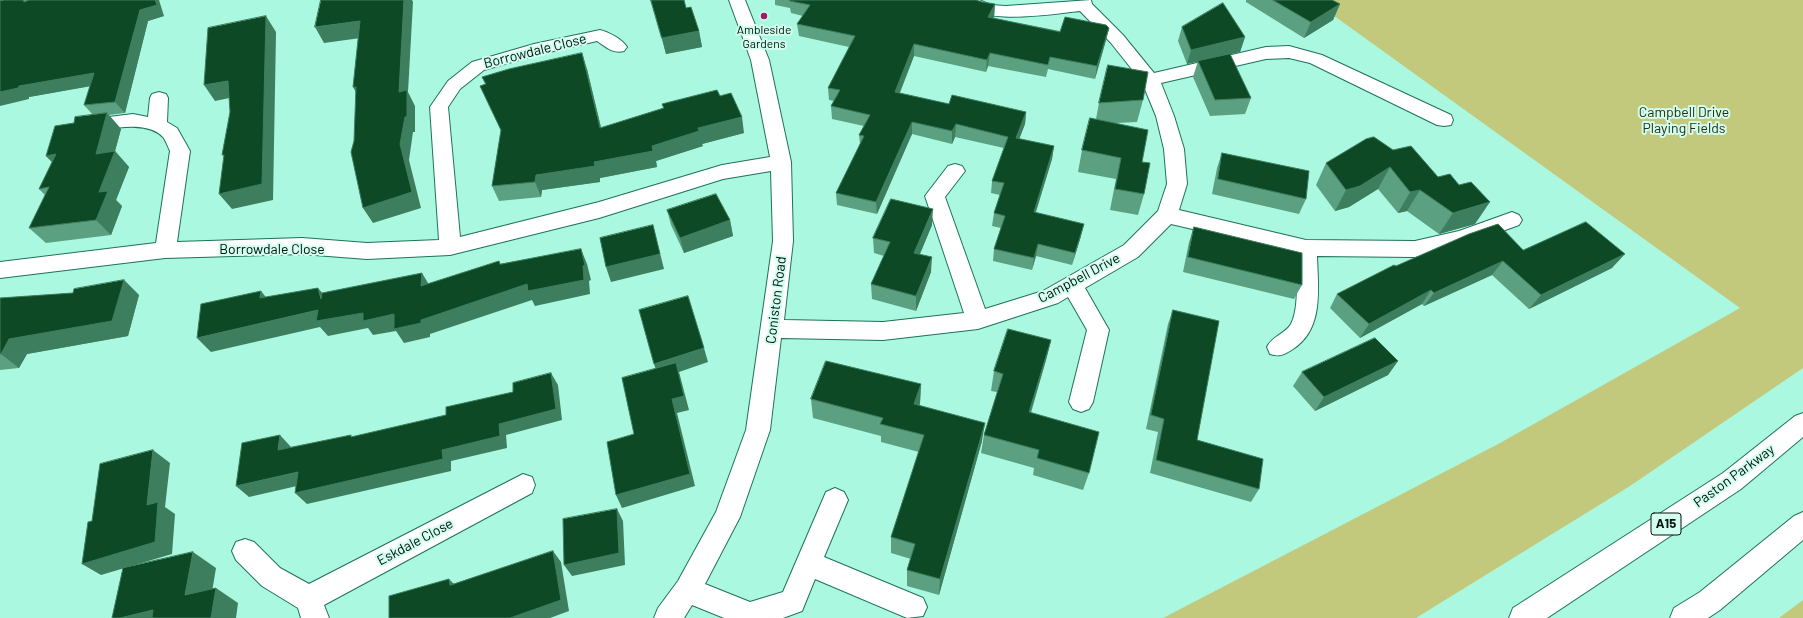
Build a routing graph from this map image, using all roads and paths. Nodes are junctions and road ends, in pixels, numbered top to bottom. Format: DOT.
graph roads {
  1 [pos="737,0"];
  2 [pos="967,0"];
  3 [pos="1083,2"];
  4 [pos="618,47"];
  5 [pos="1150,80"];
  6 [pos="159,98"];
  7 [pos="1444,120"];
  8 [pos="157,125"];
  9 [pos="68,130"];
  10 [pos="781,162"];
  11 [pos="955,171"];
  12 [pos="1167,215"];
  13 [pos="1512,220"];
  14 [pos="450,247"];
  15 [pos="1306,248"];
  16 [pos="165,250"];
  17 [pos="0,270"];
  18 [pos="1072,286"];
  19 [pos="978,320"];
  20 [pos="772,329"];
  21 [pos="1278,346"];
  22 [pos="1081,402"];
  23 [pos="1803,423"];
  24 [pos="522,485"];
  25 [pos="835,500"];
  26 [pos="1803,524"];
  27 [pos="246,551"];
  28 [pos="808,563"];
  29 [pos="687,590"];
  30 [pos="913,607"];
  31 [pos="312,609"];
  32 [pos="668,618"];
  33 [pos="1523,618"];
  34 [pos="1684,618"];
  1 -- 10 [label="main road, Coniston Road"];
  2 -- 3 [label="main road, Campbell Drive"];
  3 -- 5 [label="main road, Campbell Drive"];
  4 -- 14 [label="main road, Borrowdale Close"];
  5 -- 7 [label="main road"];
  5 -- 12 [label="main road, Campbell Drive"];
  6 -- 8 [label="main road"];
  8 -- 9 [label="main road"];
  8 -- 16 [label="main road"];
  10 -- 14 [label="main road, Borrowdale Close"];
  10 -- 20 [label="main road, Coniston Road"];
  11 -- 19 [label="main road"];
  12 -- 15 [label="main road"];
  12 -- 18 [label="main road, Campbell Drive"];
  13 -- 15 [label="main road"];
  14 -- 16 [label="main road, Borrowdale Close"];
  15 -- 21 [label="main road"];
  16 -- 17 [label="main road, Borrowdale Close"];
  18 -- 19 [label="main road, Campbell Drive"];
  18 -- 22 [label="main road"];
  19 -- 20 [label="main road, Campbell Drive"];
  20 -- 29 [label="main road, Coniston Road"];
  23 -- 33 [label="main road, Paston Parkway / A15"];
  24 -- 31 [label="main road, Eskdale Close"];
  25 -- 28 [label="main road"];
  26 -- 34 [label="main road"];
  27 -- 31 [label="main road, Eskdale Close"];
  28 -- 29 [label="main road"];
  28 -- 30 [label="main road"];
  29 -- 32 [label="main road, Coniston Road"];
}
